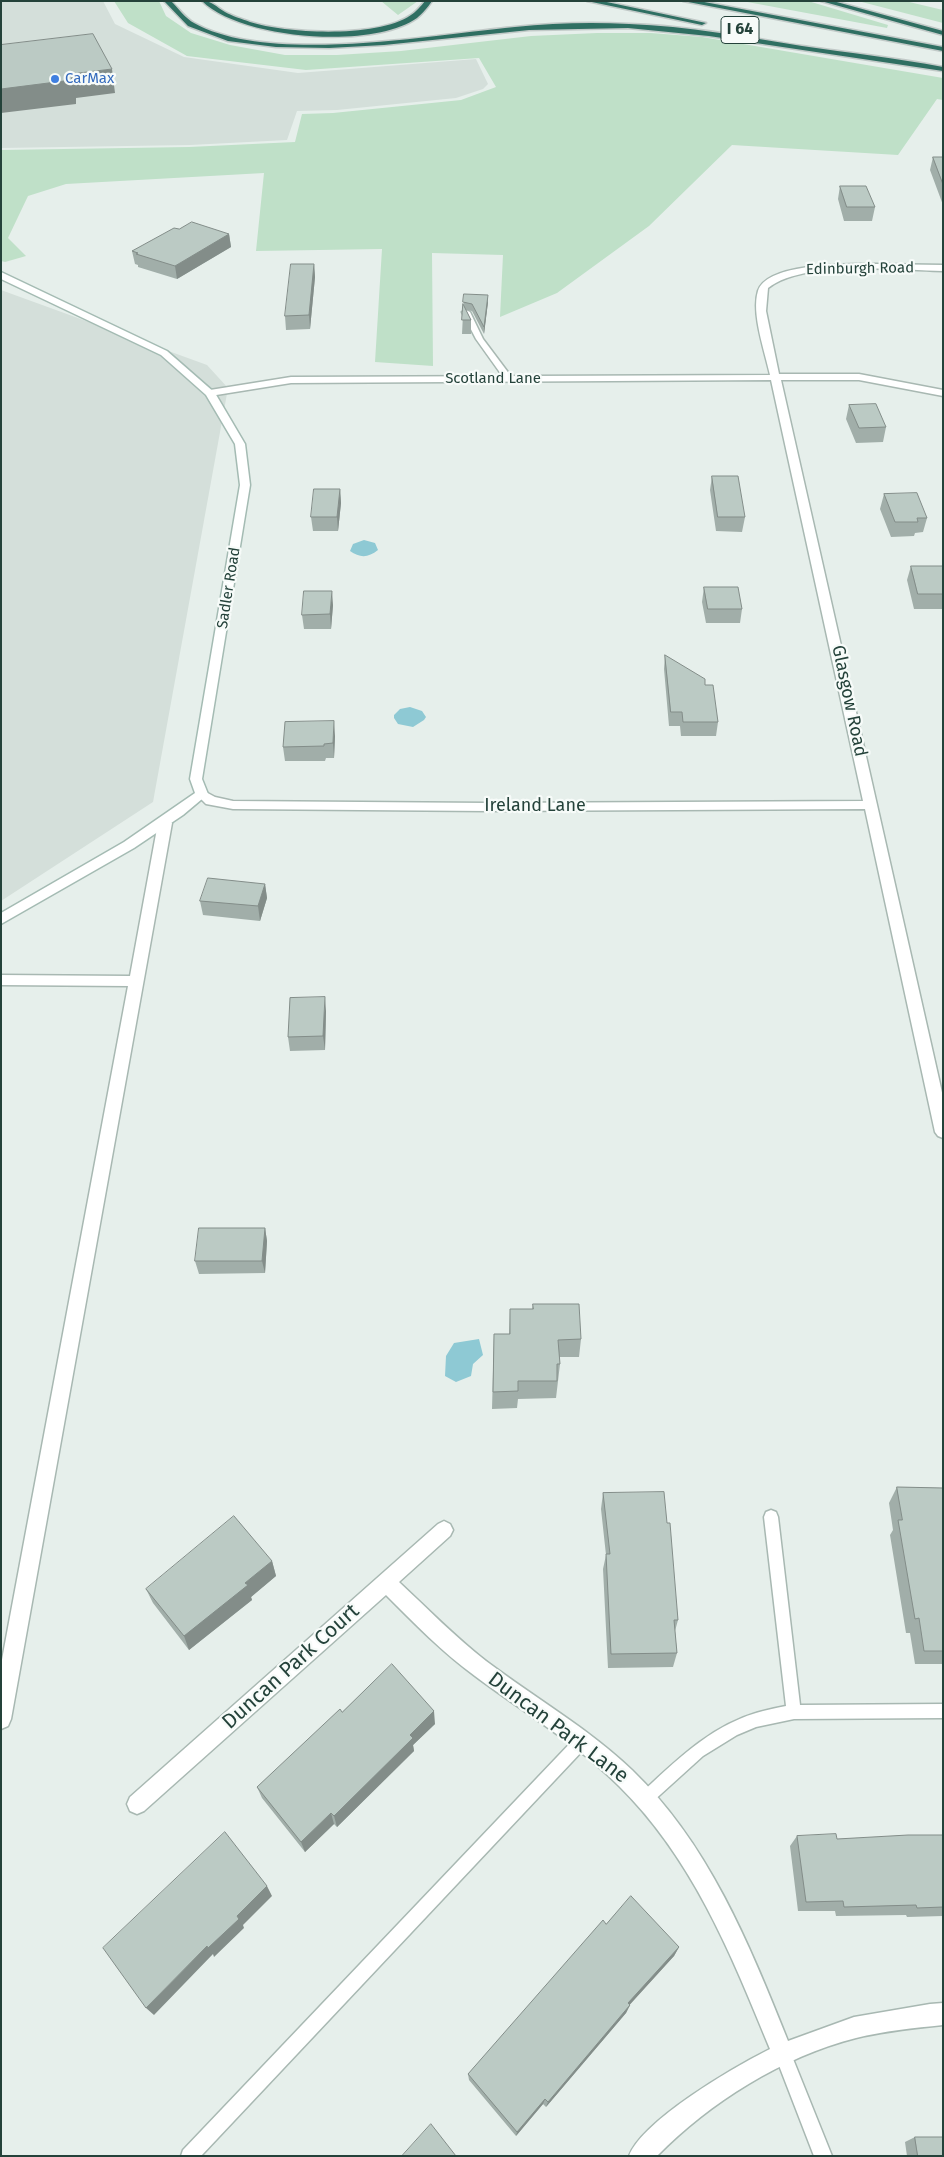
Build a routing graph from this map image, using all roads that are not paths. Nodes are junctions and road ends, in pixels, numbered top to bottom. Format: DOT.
graph roads {
  1 [pos="167,1"];
  2 [pos="205,1"];
  3 [pos="429,1"];
  4 [pos="590,1"];
  5 [pos="686,1"];
  6 [pos="824,1"];
  7 [pos="943,33"];
  8 [pos="943,49"];
  9 [pos="890,60"];
  10 [pos="943,69"];
  11 [pos="943,268"];
  12 [pos="1,275"];
  13 [pos="777,277"];
  14 [pos="466,312"];
  15 [pos="510,379"];
  16 [pos="776,379"];
  17 [pos="210,393"];
  18 [pos="943,393"];
  19 [pos="202,794"];
  20 [pos="872,805"];
  21 [pos="165,823"];
  22 [pos="1,919"];
  23 [pos="1,980"];
  24 [pos="136,981"];
  25 [pos="943,1132"];
  26 [pos="771,1517"];
  27 [pos="444,1530"];
  28 [pos="386,1582"];
  29 [pos="943,1711"];
  30 [pos="794,1712"];
  31 [pos="1,1719"];
  32 [pos="582,1741"];
  33 [pos="645,1799"];
  34 [pos="137,1804"];
  35 [pos="943,2014"];
  36 [pos="783,2055"];
  37 [pos="189,2156"];
  38 [pos="640,2156"];
  39 [pos="823,2156"];
  1 -- 9 [label="highway"];
  2 -- 3 [label="highway"];
  4 -- 9 [label="highway, I 64"];
  5 -- 8 [label="highway, I 64"];
  6 -- 7 [label="highway"];
  9 -- 10 [label="highway, I 64"];
  11 -- 13 [label="street, Edinburgh Road"];
  12 -- 17 [label="street, Sadler Road"];
  13 -- 16 [label="street, Glasgow Road"];
  14 -- 15 [label="lane"];
  15 -- 16 [label="street, Scotland Lane"];
  15 -- 17 [label="street, Scotland Lane"];
  16 -- 18 [label="street, Scotland Lane"];
  16 -- 20 [label="street, Glasgow Road"];
  17 -- 19 [label="street, Sadler Road"];
  19 -- 20 [label="street, Ireland Lane"];
  19 -- 21 [label="street"];
  20 -- 25 [label="street, Glasgow Road"];
  21 -- 22 [label="street"];
  21 -- 24 [label="street"];
  23 -- 24 [label="street"];
  24 -- 31 [label="street"];
  26 -- 30 [label="lane"];
  27 -- 28 [label="street, Duncan Park Court"];
  28 -- 32 [label="street, Duncan Park Lane"];
  28 -- 34 [label="street, Duncan Park Court"];
  29 -- 30 [label="lane"];
  30 -- 33 [label="lane"];
  32 -- 33 [label="street, Duncan Park Lane"];
  32 -- 37 [label="lane"];
  33 -- 36 [label="street, Duncan Park Lane"];
  35 -- 36 [label="street"];
  36 -- 38 [label="street"];
  36 -- 39 [label="lane"];
}
